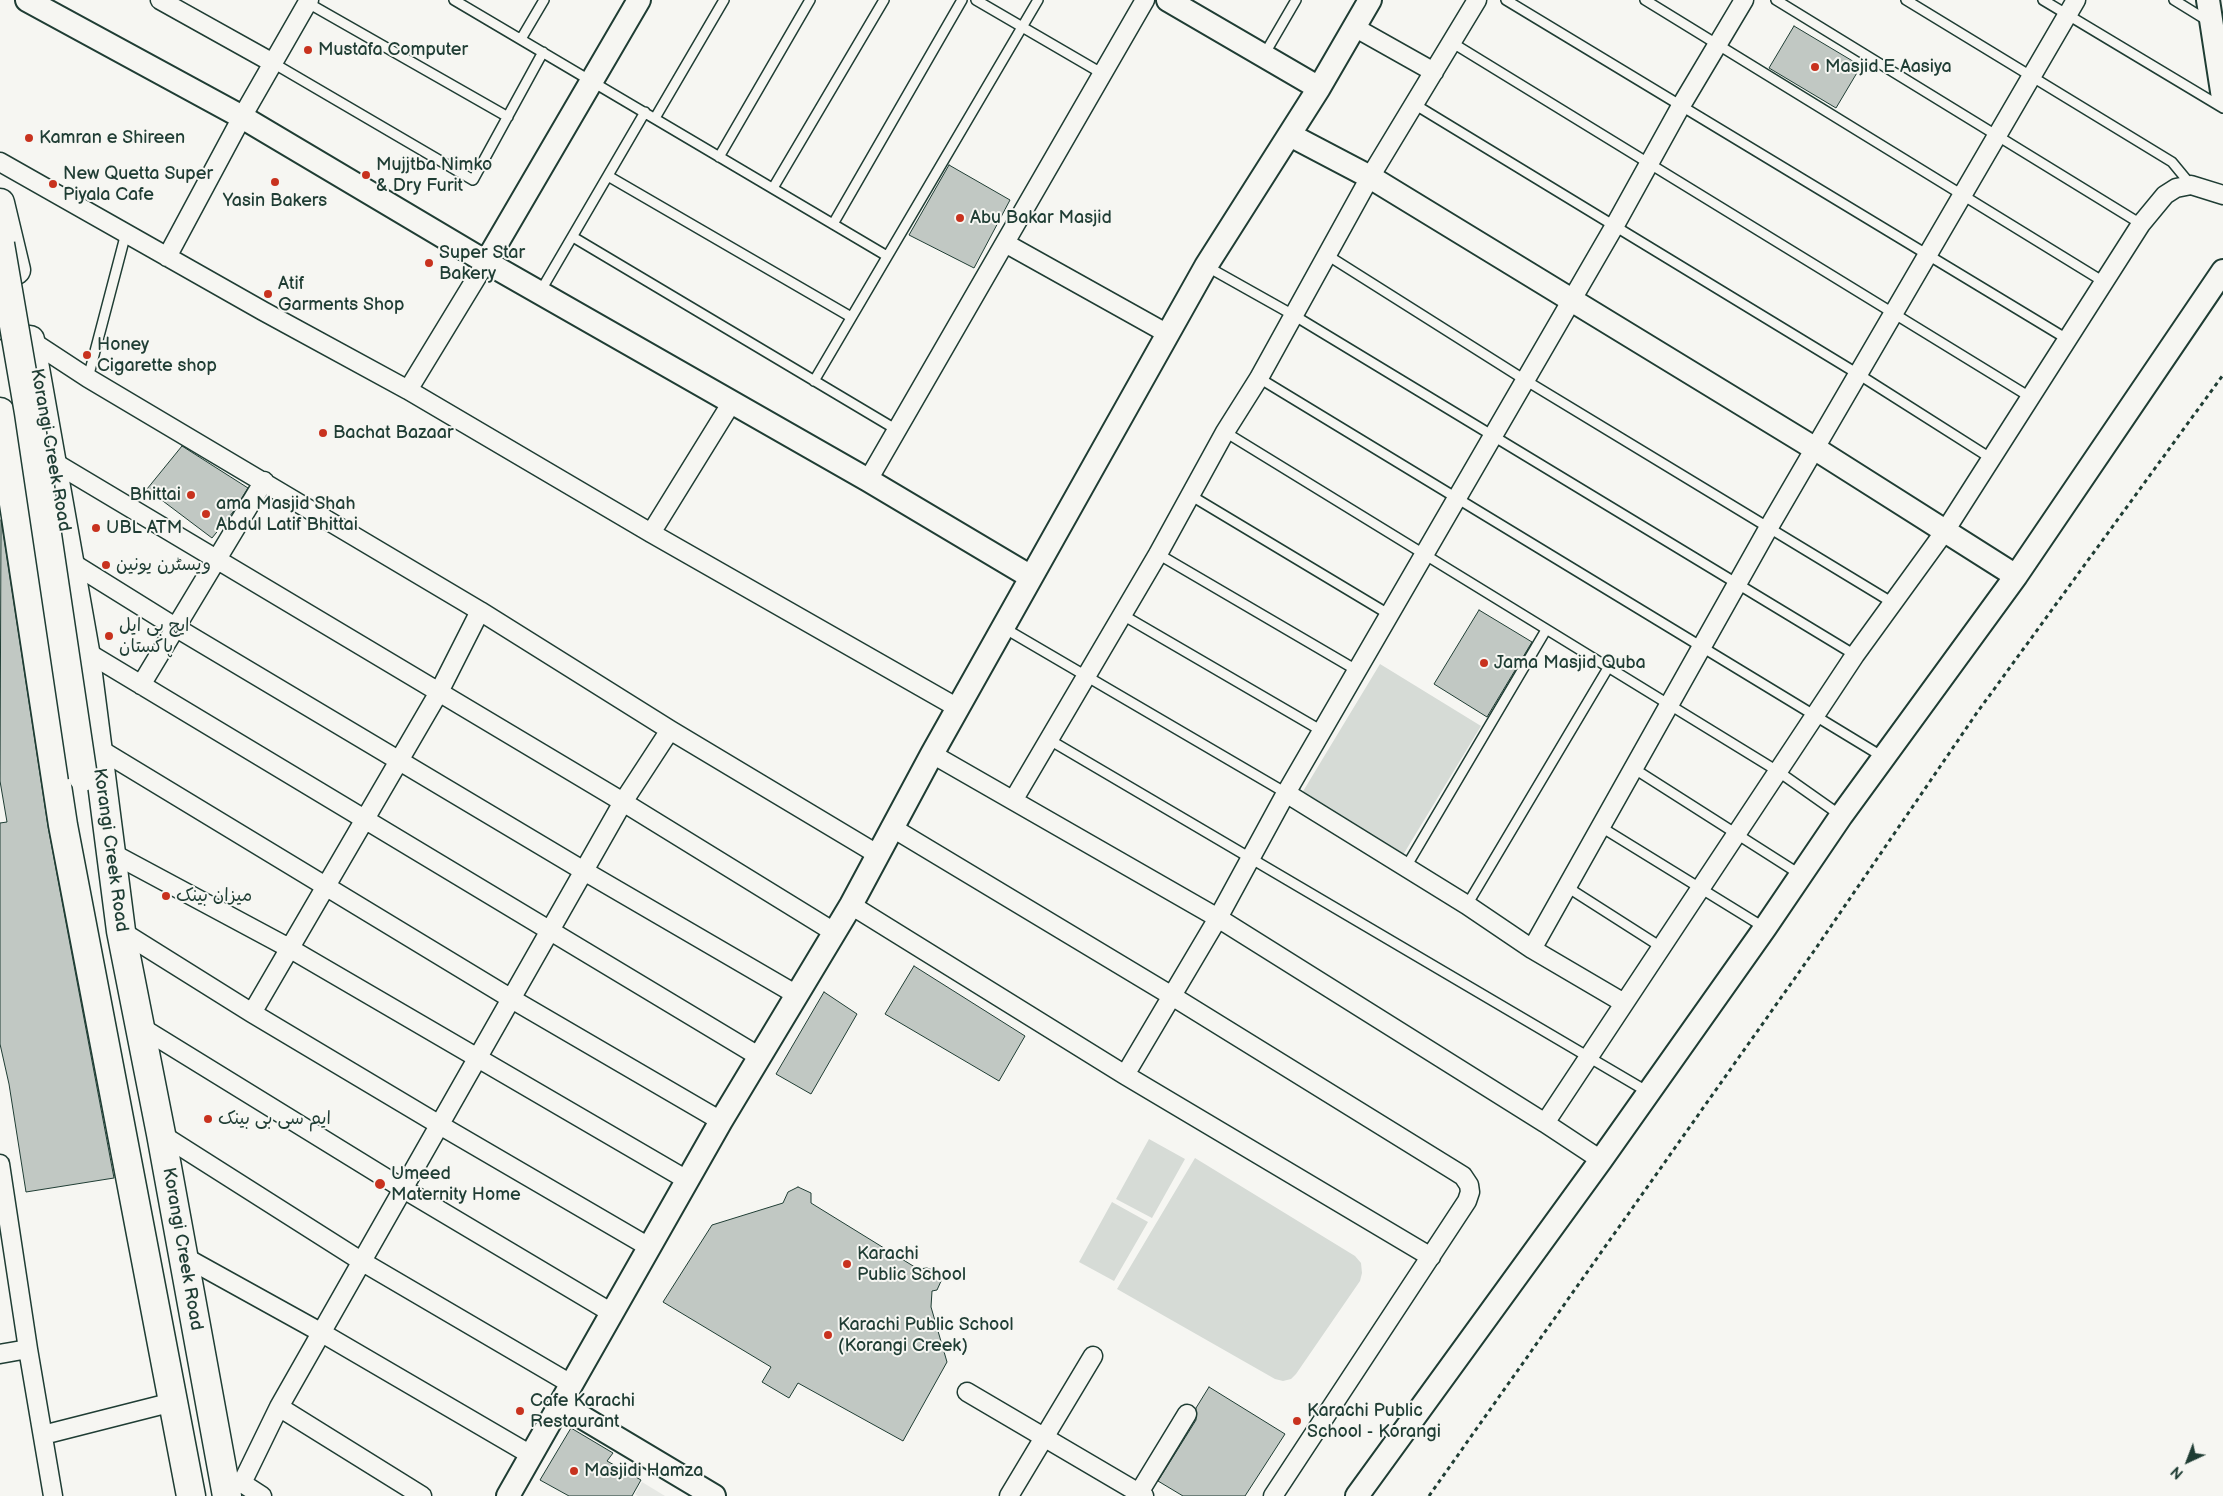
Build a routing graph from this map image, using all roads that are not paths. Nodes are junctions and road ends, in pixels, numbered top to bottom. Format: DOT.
graph roads {
  1 [pos="27,0"];
  2 [pos="160,0"];
  3 [pos="544,0"];
  4 [pos="640,0"];
  5 [pos="724,0"];
  6 [pos="810,0"];
  7 [pos="884,0"];
  8 [pos="962,0"];
  9 [pos="976,0"];
  10 [pos="1038,0"];
  11 [pos="1145,0"];
  12 [pos="1168,0"];
  13 [pos="1370,0"];
  14 [pos="1477,0"];
  15 [pos="1506,0"];
  16 [pos="1645,0"];
  17 [pos="1744,0"];
  18 [pos="1776,0"];
  19 [pos="1906,0"];
  20 [pos="2043,0"];
  21 [pos="2174,0"];
  22 [pos="2208,0"];
  23 [pos="307,1"];
  24 [pos="1295,1"];
  25 [pos="460,2"];
  26 [pos="2072,8"];
  27 [pos="2212,23"];
  28 [pos="1022,26"];
  29 [pos="1354,27"];
  30 [pos="522,40"];
  31 [pos="1451,42"];
  32 [pos="1718,45"];
  33 [pos="543,52"];
  34 [pos="1264,56"];
  35 [pos="273,63"];
  36 [pos="1434,72"];
  37 [pos="1102,74"];
  38 [pos="2032,77"];
  39 [pos="592,80"];
  40 [pos="1319,88"];
  41 [pos="2223,98"];
  42 [pos="1414,104"];
  43 [pos="1682,104"];
  44 [pos="2223,108"];
  45 [pos="645,112"];
  46 [pos="242,117"];
  47 [pos="508,118"];
  48 [pos="655,118"];
  49 [pos="1290,135"];
  50 [pos="1997,136"];
  51 [pos="719,157"];
  52 [pos="0,162"];
  53 [pos="1650,164"];
  54 [pos="608,176"];
  55 [pos="1370,177"];
  56 [pos="2191,185"];
  57 [pos="773,188"];
  58 [pos="1962,195"];
  59 [pos="2223,195"];
  60 [pos="1,203"];
  61 [pos="833,224"];
  62 [pos="2140,224"];
  63 [pos="1614,227"];
  64 [pos="126,233"];
  65 [pos="573,237"];
  66 [pos="1005,243"];
  67 [pos="4,250"];
  68 [pos="1928,254"];
  69 [pos="1327,255"];
  70 [pos="887,256"];
  71 [pos="167,257"];
  72 [pos="486,262"];
  73 [pos="1206,266"];
  74 [pos="2223,271"];
  75 [pos="2104,282"];
  76 [pos="540,292"];
  77 [pos="1570,301"];
  78 [pos="1893,313"];
  79 [pos="1294,316"];
  80 [pos="851,318"];
  81 [pos="0,329"];
  82 [pos="1168,334"];
  83 [pos="30,340"];
  84 [pos="2067,340"];
  85 [pos="1858,374"];
  86 [pos="88,378"];
  87 [pos="1259,378"];
  88 [pos="1525,380"];
  89 [pos="814,381"];
  90 [pos="408,390"];
  91 [pos="2030,397"];
  92 [pos="732,402"];
  93 [pos="0,414"];
  94 [pos="897,430"];
  95 [pos="1225,432"];
  96 [pos="1492,438"];
  97 [pos="1814,448"];
  98 [pos="1992,459"];
  99 [pos="52,461"];
  100 [pos="868,480"];
  101 [pos="264,481"];
  102 [pos="1190,495"];
  103 [pos="1457,498"];
  104 [pos="1768,527"];
  105 [pos="1945,531"];
  106 [pos="651,533"];
  107 [pos="1158,554"];
  108 [pos="1424,555"];
  109 [pos="216,558"];
  110 [pos="69,561"];
  111 [pos="2016,576"];
  112 [pos="1031,577"];
  113 [pos="1737,584"];
  114 [pos="1892,603"];
  115 [pos="480,611"];
  116 [pos="1121,614"];
  117 [pos="1390,615"];
  118 [pos="175,626"];
  119 [pos="1003,628"];
  120 [pos="1546,630"];
  121 [pos="1702,647"];
  122 [pos="85,651"];
  123 [pos="1855,655"];
  124 [pos="1608,668"];
  125 [pos="1358,672"];
  126 [pos="1086,676"];
  127 [pos="140,685"];
  128 [pos="438,692"];
  129 [pos="1669,705"];
  130 [pos="958,708"];
  131 [pos="1815,716"];
  132 [pos="670,730"];
  133 [pos="1322,731"];
  134 [pos="1048,738"];
  135 [pos="96,747"];
  136 [pos="932,754"];
  137 [pos="1884,758"];
  138 [pos="398,760"];
  139 [pos="1633,768"];
  140 [pos="1779,772"];
  141 [pos="83,777"];
  142 [pos="1286,793"];
  143 [pos="1014,799"];
  144 [pos="623,802"];
  145 [pos="1841,816"];
  146 [pos="364,820"];
  147 [pos="105,821"];
  148 [pos="64,826"];
  149 [pos="891,827"];
  150 [pos="1601,827"];
  151 [pos="1736,834"];
  152 [pos="110,852"];
  153 [pos="877,854"];
  154 [pos="1251,858"];
  155 [pos="1406,867"];
  156 [pos="584,871"];
  157 [pos="1801,875"];
  158 [pos="325,886"];
  159 [pos="1567,887"];
  160 [pos="1700,888"];
  161 [pos="851,904"];
  162 [pos="1468,905"];
  163 [pos="1218,918"];
  164 [pos="1765,928"];
  165 [pos="120,931"];
  166 [pos="548,932"];
  167 [pos="834,932"];
  168 [pos="1661,947"];
  169 [pos="289,948"];
  170 [pos="1532,949"];
  171 [pos="797,995"];
  172 [pos="1172,996"];
  173 [pos="510,998"];
  174 [pos="1624,1003"];
  175 [pos="252,1012"];
  176 [pos="139,1026"];
  177 [pos="760,1057"];
  178 [pos="1588,1057"];
  179 [pos="476,1058"];
  180 [pos="1125,1075"];
  181 [pos="1648,1093"];
  182 [pos="722,1121"];
  183 [pos="1545,1123"];
  184 [pos="438,1124"];
  185 [pos="161,1134"];
  186 [pos="1600,1160"];
  187 [pos="0,1164"];
  188 [pos="687,1180"];
  189 [pos="402,1188"];
  190 [pos="650,1247"];
  191 [pos="183,1256"];
  192 [pos="1431,1257"];
  193 [pos="361,1261"];
  194 [pos="612,1313"];
  195 [pos="322,1333"];
  196 [pos="28,1348"];
  197 [pos="0,1354"];
  198 [pos="1093,1356"];
  199 [pos="571,1384"];
  200 [pos="967,1392"];
  201 [pos="173,1402"];
  202 [pos="560,1404"];
  203 [pos="279,1407"];
  204 [pos="1187,1414"];
  205 [pos="43,1435"];
  206 [pos="1043,1436"];
  207 [pos="531,1455"];
  208 [pos="231,1489"];
  209 [pos="1140,1495"];
  210 [pos="54,1496"];
  211 [pos="190,1496"];
  212 [pos="262,1496"];
  213 [pos="422,1496"];
  214 [pos="508,1496"];
  215 [pos="714,1496"];
  216 [pos="1009,1496"];
  217 [pos="1273,1496"];
  218 [pos="1357,1496"];
  1 -- 46 [label="street"];
  2 -- 35 [label="street"];
  3 -- 30 [label="lane"];
  4 -- 39 [label="street"];
  5 -- 48 [label="lane"];
  6 -- 51 [label="lane"];
  7 -- 57 [label="lane"];
  8 -- 61 [label="lane"];
  9 -- 28 [label="lane"];
  10 -- 28 [label="lane"];
  11 -- 37 [label="street"];
  12 -- 34 [label="street"];
  13 -- 29 [label="street"];
  14 -- 31 [label="street"];
  15 -- 43 [label="lane"];
  16 -- 32 [label="lane"];
  17 -- 32 [label="street"];
  18 -- 50 [label="lane"];
  19 -- 38 [label="lane"];
  20 -- 26 [label="lane"];
  21 -- 27 [label="lane"];
  22 -- 27 [label="street"];
  23 -- 35 [label="street"];
  23 -- 47 [label="lane"];
  24 -- 34 [label="lane"];
  25 -- 30 [label="lane"];
  26 -- 38 [label="street"];
  26 -- 44 [label="lane"];
  27 -- 41 [label="street"];
  28 -- 37 [label="lane"];
  28 -- 70 [label="lane"];
  29 -- 36 [label="street"];
  29 -- 40 [label="street"];
  30 -- 33 [label="lane"];
  31 -- 36 [label="street"];
  31 -- 53 [label="lane"];
  32 -- 43 [label="street"];
  32 -- 58 [label="lane"];
  33 -- 39 [label="lane"];
  33 -- 47 [label="lane"];
  34 -- 40 [label="street"];
  35 -- 46 [label="street"];
  35 -- 47 [label="lane"];
  36 -- 42 [label="street"];
  37 -- 66 [label="street"];
  38 -- 50 [label="street"];
  38 -- 56 [label="lane"];
  39 -- 45 [label="lane"];
  39 -- 72 [label="street"];
  40 -- 49 [label="street"];
  42 -- 55 [label="street"];
  42 -- 63 [label="lane"];
  43 -- 53 [label="street"];
  43 -- 68 [label="lane"];
  45 -- 48 [label="lane"];
  45 -- 54 [label="lane"];
  46 -- 71 [label="street"];
  46 -- 72 [label="street"];
  48 -- 51 [label="lane"];
  49 -- 55 [label="street"];
  49 -- 73 [label="street"];
  50 -- 58 [label="street"];
  50 -- 62 [label="lane"];
  51 -- 57 [label="lane"];
  52 -- 64 [label="street"];
  53 -- 63 [label="street"];
  53 -- 78 [label="lane"];
  54 -- 65 [label="lane"];
  54 -- 80 [label="lane"];
  55 -- 69 [label="street"];
  55 -- 77 [label="street"];
  56 -- 59 [label="street"];
  56 -- 62 [label="street"];
  57 -- 61 [label="lane"];
  58 -- 68 [label="street"];
  58 -- 75 [label="lane"];
  60 -- 67 [label="main road, Korangi Creek Road"];
  61 -- 70 [label="lane"];
  62 -- 75 [label="street"];
  63 -- 77 [label="street"];
  63 -- 85 [label="lane"];
  64 -- 71 [label="street"];
  64 -- 86 [label="lane"];
  65 -- 76 [label="lane"];
  65 -- 89 [label="lane"];
  66 -- 82 [label="street"];
  66 -- 94 [label="street"];
  67 -- 83 [label="main road, Korangi Creek Road"];
  67 -- 141 [label="main road, bridge"];
  68 -- 78 [label="street"];
  68 -- 84 [label="lane"];
  69 -- 79 [label="street"];
  69 -- 88 [label="lane"];
  70 -- 80 [label="lane"];
  71 -- 90 [label="street"];
  72 -- 76 [label="street"];
  72 -- 90 [label="street"];
  73 -- 79 [label="lane"];
  73 -- 82 [label="street"];
  74 -- 111 [label="street"];
  75 -- 84 [label="street"];
  76 -- 92 [label="street"];
  77 -- 88 [label="street"];
  77 -- 97 [label="street"];
  78 -- 85 [label="street"];
  78 -- 91 [label="lane"];
  79 -- 87 [label="street"];
  79 -- 96 [label="lane"];
  80 -- 89 [label="lane"];
  81 -- 83 [label="street"];
  82 -- 112 [label="street"];
  83 -- 86 [label="street"];
  83 -- 99 [label="main road, Korangi Creek Road"];
  84 -- 91 [label="street"];
  85 -- 97 [label="street"];
  85 -- 98 [label="lane"];
  86 -- 101 [label="street"];
  87 -- 95 [label="street"];
  87 -- 103 [label="lane"];
  88 -- 96 [label="street"];
  88 -- 104 [label="lane"];
  89 -- 94 [label="lane"];
  90 -- 106 [label="street"];
  91 -- 98 [label="street"];
  92 -- 100 [label="street"];
  92 -- 106 [label="street"];
  93 -- 148 [label="main road, Korangi Creek Road"];
  94 -- 100 [label="street"];
  95 -- 102 [label="street"];
  95 -- 108 [label="lane"];
  96 -- 103 [label="street"];
  96 -- 113 [label="lane"];
  97 -- 104 [label="street"];
  97 -- 105 [label="street"];
  98 -- 105 [label="street"];
  99 -- 109 [label="street"];
  99 -- 110 [label="main road, Korangi Creek Road"];
  100 -- 112 [label="street"];
  101 -- 109 [label="street"];
  101 -- 115 [label="street"];
  102 -- 107 [label="street"];
  102 -- 117 [label="lane"];
  103 -- 108 [label="street"];
  103 -- 121 [label="lane"];
  104 -- 113 [label="street"];
  104 -- 114 [label="lane"];
  105 -- 111 [label="street"];
  105 -- 114 [label="street"];
  106 -- 130 [label="street"];
  107 -- 116 [label="street"];
  107 -- 125 [label="lane"];
  108 -- 117 [label="street"];
  108 -- 120 [label="lane"];
  109 -- 118 [label="street"];
  109 -- 128 [label="street"];
  110 -- 118 [label="street"];
  110 -- 122 [label="main road, Korangi Creek Road"];
  111 -- 137 [label="street"];
  112 -- 119 [label="street"];
  113 -- 121 [label="street"];
  113 -- 123 [label="lane"];
  114 -- 123 [label="street"];
  115 -- 128 [label="street"];
  115 -- 132 [label="street"];
  116 -- 126 [label="street"];
  116 -- 133 [label="lane"];
  117 -- 125 [label="street"];
  118 -- 127 [label="street"];
  118 -- 138 [label="street"];
  119 -- 126 [label="lane"];
  119 -- 130 [label="street"];
  120 -- 124 [label="lane"];
  120 -- 155 [label="lane"];
  121 -- 129 [label="street"];
  121 -- 131 [label="lane"];
  122 -- 127 [label="street"];
  122 -- 135 [label="main road, Korangi Creek Road"];
  123 -- 131 [label="street"];
  124 -- 129 [label="lane"];
  124 -- 162 [label="lane"];
  125 -- 133 [label="street"];
  126 -- 134 [label="street"];
  126 -- 142 [label="lane"];
  127 -- 146 [label="street"];
  128 -- 138 [label="street"];
  128 -- 144 [label="street"];
  129 -- 139 [label="street"];
  129 -- 140 [label="lane"];
  130 -- 136 [label="street"];
  131 -- 137 [label="lane"];
  131 -- 140 [label="street"];
  132 -- 144 [label="street"];
  132 -- 153 [label="street"];
  133 -- 142 [label="street"];
  134 -- 143 [label="street"];
  134 -- 154 [label="lane"];
  135 -- 147 [label="main road, Korangi Creek Road"];
  135 -- 158 [label="street"];
  136 -- 143 [label="street"];
  136 -- 149 [label="street"];
  137 -- 145 [label="street"];
  138 -- 146 [label="street"];
  138 -- 156 [label="street"];
  139 -- 150 [label="street"];
  139 -- 151 [label="lane"];
  140 -- 145 [label="lane"];
  140 -- 151 [label="street"];
  141 -- 147 [label="main road"];
  141 -- 148 [label="main road"];
  142 -- 154 [label="street"];
  142 -- 155 [label="street"];
  143 -- 163 [label="street"];
  144 -- 156 [label="street"];
  144 -- 167 [label="street"];
  145 -- 157 [label="street"];
  146 -- 158 [label="street"];
  146 -- 166 [label="street"];
  147 -- 152 [label="main road, Korangi Creek Road"];
  148 -- 201 [label="main road, Korangi Creek Road"];
  149 -- 153 [label="street"];
  149 -- 172 [label="street"];
  150 -- 159 [label="street"];
  150 -- 160 [label="lane"];
  151 -- 157 [label="lane"];
  151 -- 160 [label="street"];
  152 -- 165 [label="main road, Korangi Creek Road"];
  152 -- 169 [label="street"];
  153 -- 161 [label="street"];
  154 -- 163 [label="street"];
  154 -- 178 [label="lane"];
  155 -- 162 [label="street"];
  156 -- 166 [label="street"];
  156 -- 171 [label="street"];
  157 -- 164 [label="street"];
  158 -- 169 [label="street"];
  158 -- 173 [label="street"];
  159 -- 168 [label="lane"];
  159 -- 170 [label="street"];
  160 -- 164 [label="lane"];
  160 -- 168 [label="street"];
  161 -- 167 [label="street"];
  161 -- 180 [label="street"];
  162 -- 170 [label="street"];
  163 -- 172 [label="street"];
  163 -- 183 [label="street"];
  164 -- 181 [label="street"];
  165 -- 175 [label="street"];
  165 -- 176 [label="main road, Korangi Creek Road"];
  166 -- 173 [label="street"];
  166 -- 177 [label="street"];
  167 -- 171 [label="street"];
  168 -- 174 [label="street"];
  169 -- 175 [label="street"];
  169 -- 179 [label="street"];
  170 -- 174 [label="street"];
  171 -- 177 [label="street"];
  172 -- 180 [label="street"];
  172 -- 192 [label="street"];
  173 -- 179 [label="street"];
  173 -- 182 [label="street"];
  174 -- 178 [label="street"];
  175 -- 184 [label="street"];
  176 -- 185 [label="main road, Korangi Creek Road"];
  176 -- 189 [label="street"];
  177 -- 182 [label="street"];
  178 -- 181 [label="lane"];
  178 -- 183 [label="street"];
  179 -- 184 [label="street"];
  179 -- 188 [label="street"];
  180 -- 192 [label="street"];
  181 -- 186 [label="street"];
  182 -- 188 [label="street"];
  183 -- 186 [label="street"];
  184 -- 189 [label="street"];
  184 -- 190 [label="street"];
  185 -- 191 [label="main road, Korangi Creek Road"];
  185 -- 193 [label="street"];
  186 -- 218 [label="street"];
  187 -- 196 [label="street"];
  188 -- 190 [label="street"];
  189 -- 193 [label="street"];
  189 -- 194 [label="street"];
  190 -- 194 [label="street"];
  191 -- 195 [label="street"];
  191 -- 208 [label="main road, Korangi Creek Road"];
  192 -- 217 [label="street"];
  193 -- 195 [label="street"];
  193 -- 199 [label="street"];
  194 -- 199 [label="street"];
  195 -- 203 [label="street"];
  195 -- 207 [label="street"];
  196 -- 197 [label="street"];
  196 -- 205 [label="street"];
  198 -- 206 [label="street"];
  199 -- 202 [label="street"];
  200 -- 206 [label="street"];
  201 -- 205 [label="street"];
  201 -- 211 [label="main road, Korangi Creek Road"];
  202 -- 207 [label="street"];
  202 -- 215 [label="street"];
  203 -- 208 [label="street"];
  203 -- 213 [label="street"];
  204 -- 209 [label="street"];
  205 -- 210 [label="street"];
  206 -- 209 [label="street"];
  206 -- 216 [label="street"];
  207 -- 214 [label="street"];
  208 -- 212 [label="street"];
}
